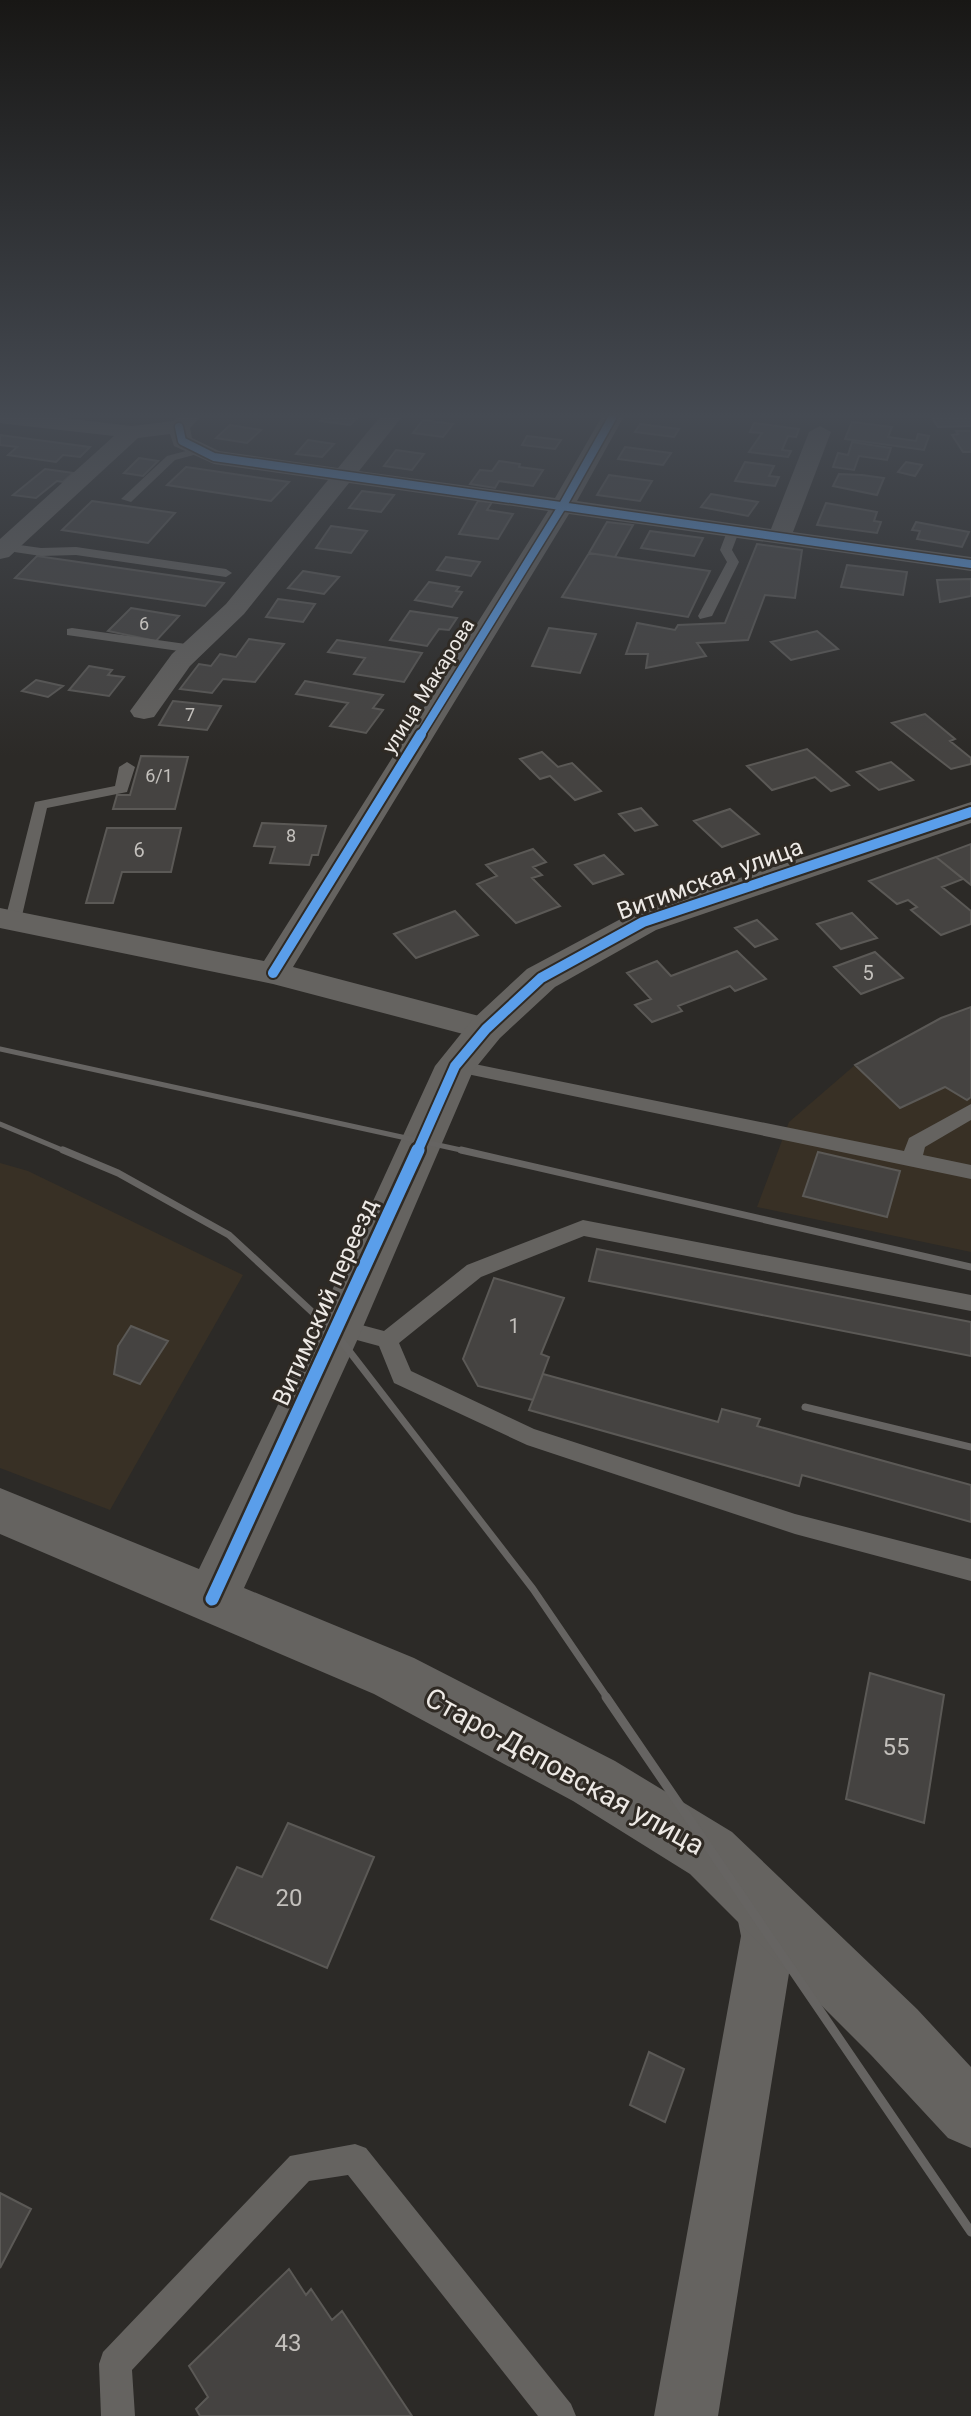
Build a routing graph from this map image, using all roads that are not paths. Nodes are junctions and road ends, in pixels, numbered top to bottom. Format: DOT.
graph roads {
  1 [pos="24,531"];
  2 [pos="298,531"];
  3 [pos="547,531"];
  4 [pos="733,531"];
  5 [pos="745,531"];
  6 [pos="782,531"];
  7 [pos="780,536"];
  8 [pos="3,550"];
  9 [pos="971,564"];
  10 [pos="226,573"];
  11 [pos="705,616"];
  12 [pos="72,632"];
  13 [pos="193,649"];
  14 [pos="144,711"];
  15 [pos="127,767"];
  16 [pos="971,812"];
  17 [pos="6,919"];
  18 [pos="273,973"];
  19 [pos="486,1029"];
  20 [pos="455,1066"];
  21 [pos="971,1111"];
  22 [pos="912,1160"];
  23 [pos="971,1172"];
  24 [pos="971,1303"];
  25 [pos="339,1327"];
  26 [pos="387,1340"];
  27 [pos="1,1512"];
  28 [pos="971,1570"];
  29 [pos="212,1599"];
  30 [pos="760,1901"];
  31 [pos="971,2115"];
  32 [pos="118,2416"];
  33 [pos="559,2416"];
  34 [pos="686,2416"];
  1 -- 8 [label="street"];
  2 -- 13 [label="street"];
  3 -- 18 [label="street, улица Макарова"];
  4 -- 11 [label="lane"];
  5 -- 7 [label="street"];
  6 -- 7 [label="street"];
  7 -- 9 [label="street"];
  8 -- 10 [label="lane"];
  12 -- 13 [label="lane"];
  13 -- 14 [label="street"];
  15 -- 17 [label="lane"];
  16 -- 19 [label="street, Витимская улица"];
  17 -- 18 [label="street"];
  18 -- 19 [label="street"];
  19 -- 20 [label="street, Витимский переезд"];
  20 -- 22 [label="lane"];
  20 -- 25 [label="street, Витимский переезд"];
  21 -- 22 [label="lane"];
  22 -- 23 [label="lane"];
  24 -- 26 [label="lane"];
  25 -- 26 [label="lane"];
  25 -- 29 [label="street, Витимский переезд"];
  26 -- 28 [label="lane"];
  27 -- 29 [label="street, Старо-Деповская улица"];
  29 -- 30 [label="street, Старо-Деповская улица"];
  30 -- 31 [label="street, Старо-Деповская улица"];
  30 -- 34 [label="street"];
  32 -- 33 [label="lane"];
}
